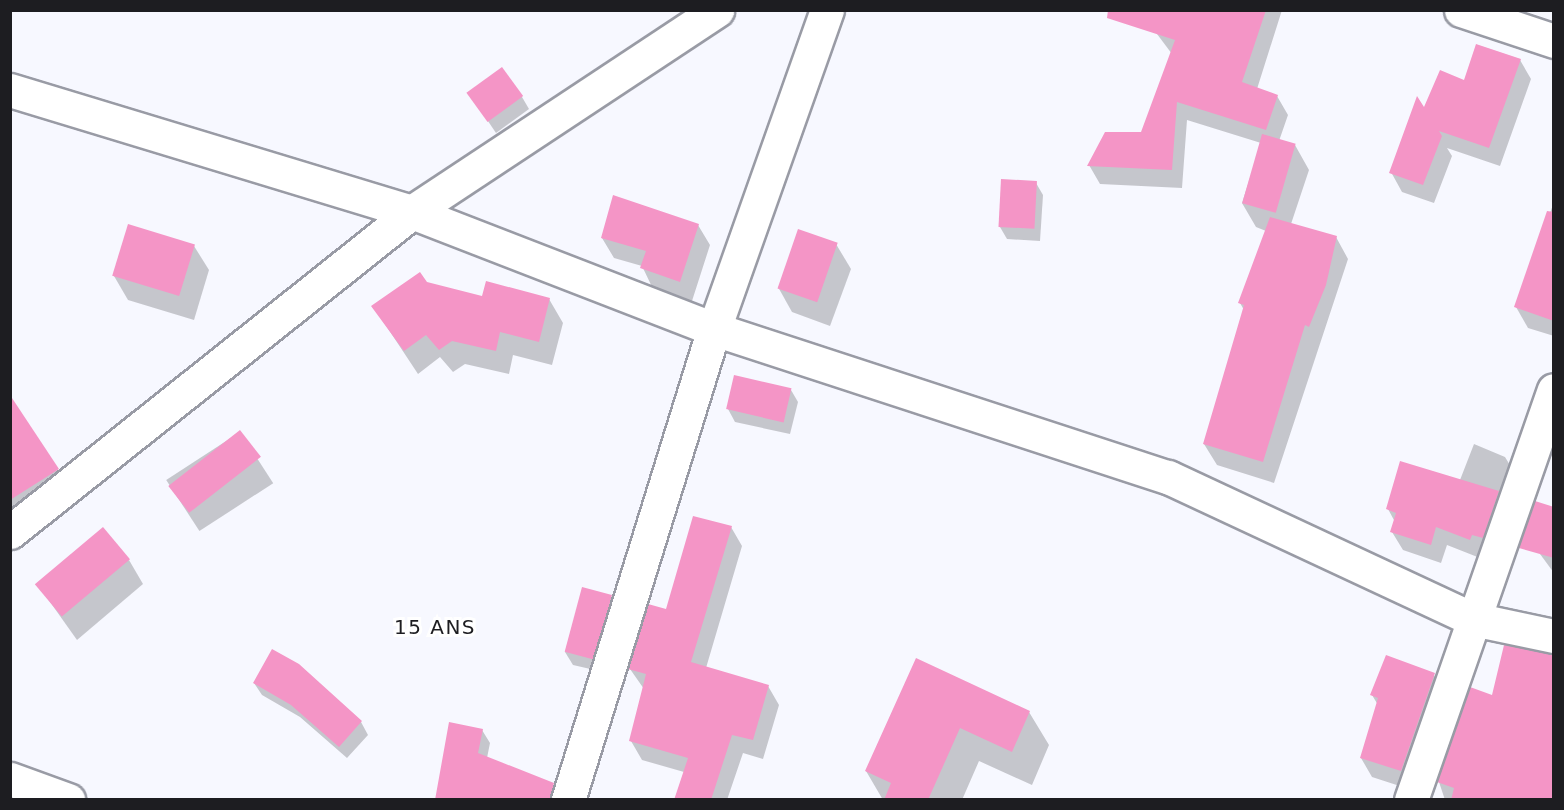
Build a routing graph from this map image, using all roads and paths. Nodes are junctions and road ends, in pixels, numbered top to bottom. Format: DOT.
graph roads {
  1 [pos="717,10"];
  2 [pos="827,10"];
  3 [pos="1461,10"];
  4 [pos="1554,41"];
  5 [pos="10,90"];
  6 [pos="412,212"];
  7 [pos="714,330"];
  8 [pos="1554,390"];
  9 [pos="10,532"];
  10 [pos="1473,619"];
  11 [pos="1554,636"];
  12 [pos="10,778"];
  13 [pos="68,800"];
  14 [pos="568,800"];
  15 [pos="1411,800"];
  1 -- 6 [label="street"];
  2 -- 7 [label="street"];
  3 -- 4 [label="street"];
  5 -- 6 [label="street"];
  6 -- 7 [label="street"];
  6 -- 9 [label="street"];
  7 -- 10 [label="street"];
  7 -- 14 [label="street"];
  8 -- 10 [label="street"];
  10 -- 11 [label="street"];
  10 -- 15 [label="street"];
  12 -- 13 [label="street"];
}
